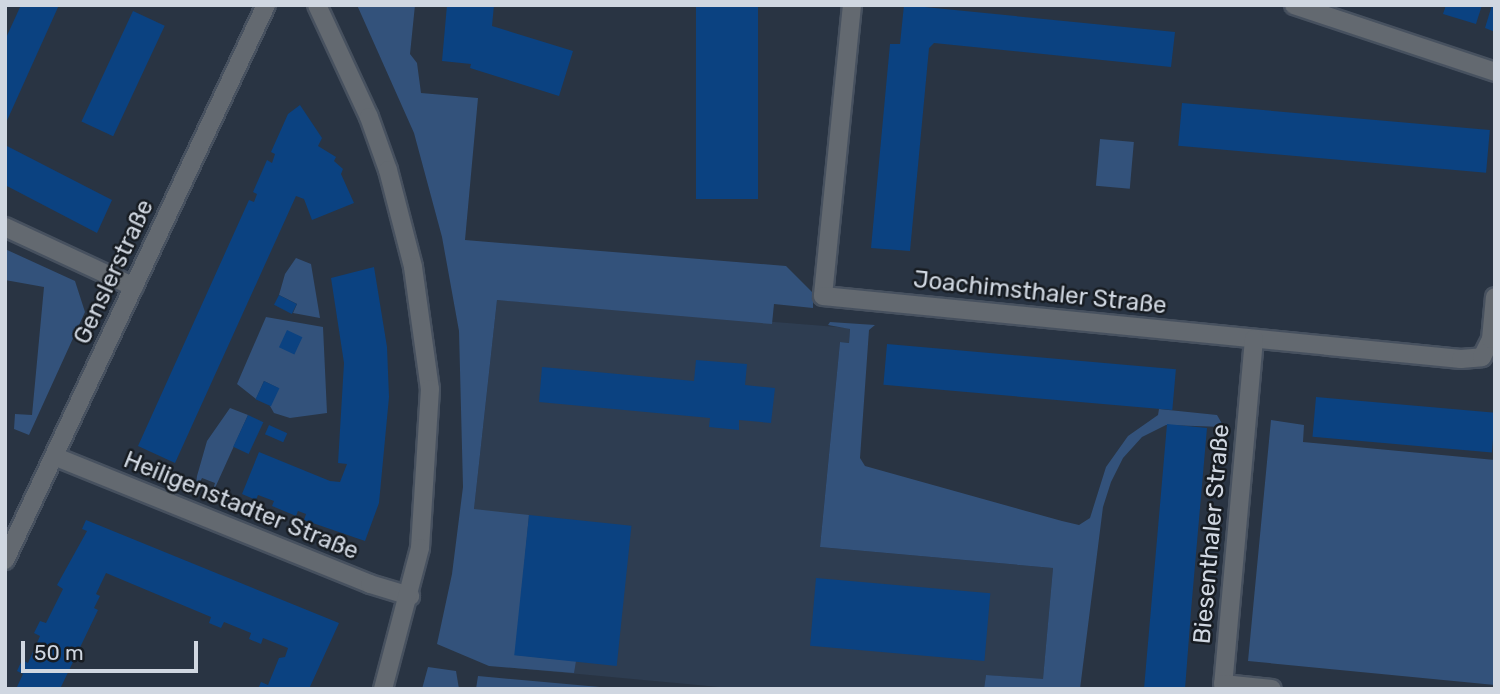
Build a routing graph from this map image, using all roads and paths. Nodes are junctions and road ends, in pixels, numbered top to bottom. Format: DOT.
graph roads {
  1 [pos="266,5"];
  2 [pos="317,5"];
  3 [pos="852,5"];
  4 [pos="1294,5"];
  5 [pos="1495,72"];
  6 [pos="5,227"];
  7 [pos="134,287"];
  8 [pos="1495,297"];
  9 [pos="1254,339"];
  10 [pos="56,457"];
  11 [pos="5,560"];
  12 [pos="410,596"];
  13 [pos="383,689"];
  14 [pos="1272,689"];
  1 -- 7 [label="street, Genslerstraße"];
  2 -- 12 [label="street"];
  3 -- 9 [label="street, Joachimsthaler Straße"];
  4 -- 5 [label="street"];
  6 -- 7 [label="street"];
  7 -- 10 [label="street, Genslerstraße"];
  8 -- 9 [label="street, Joachimsthaler Straße"];
  9 -- 14 [label="street, Biesenthaler Straße"];
  10 -- 11 [label="street, Genslerstraße"];
  10 -- 12 [label="street, Heiligenstadter Straße"];
  12 -- 13 [label="street"];
}
